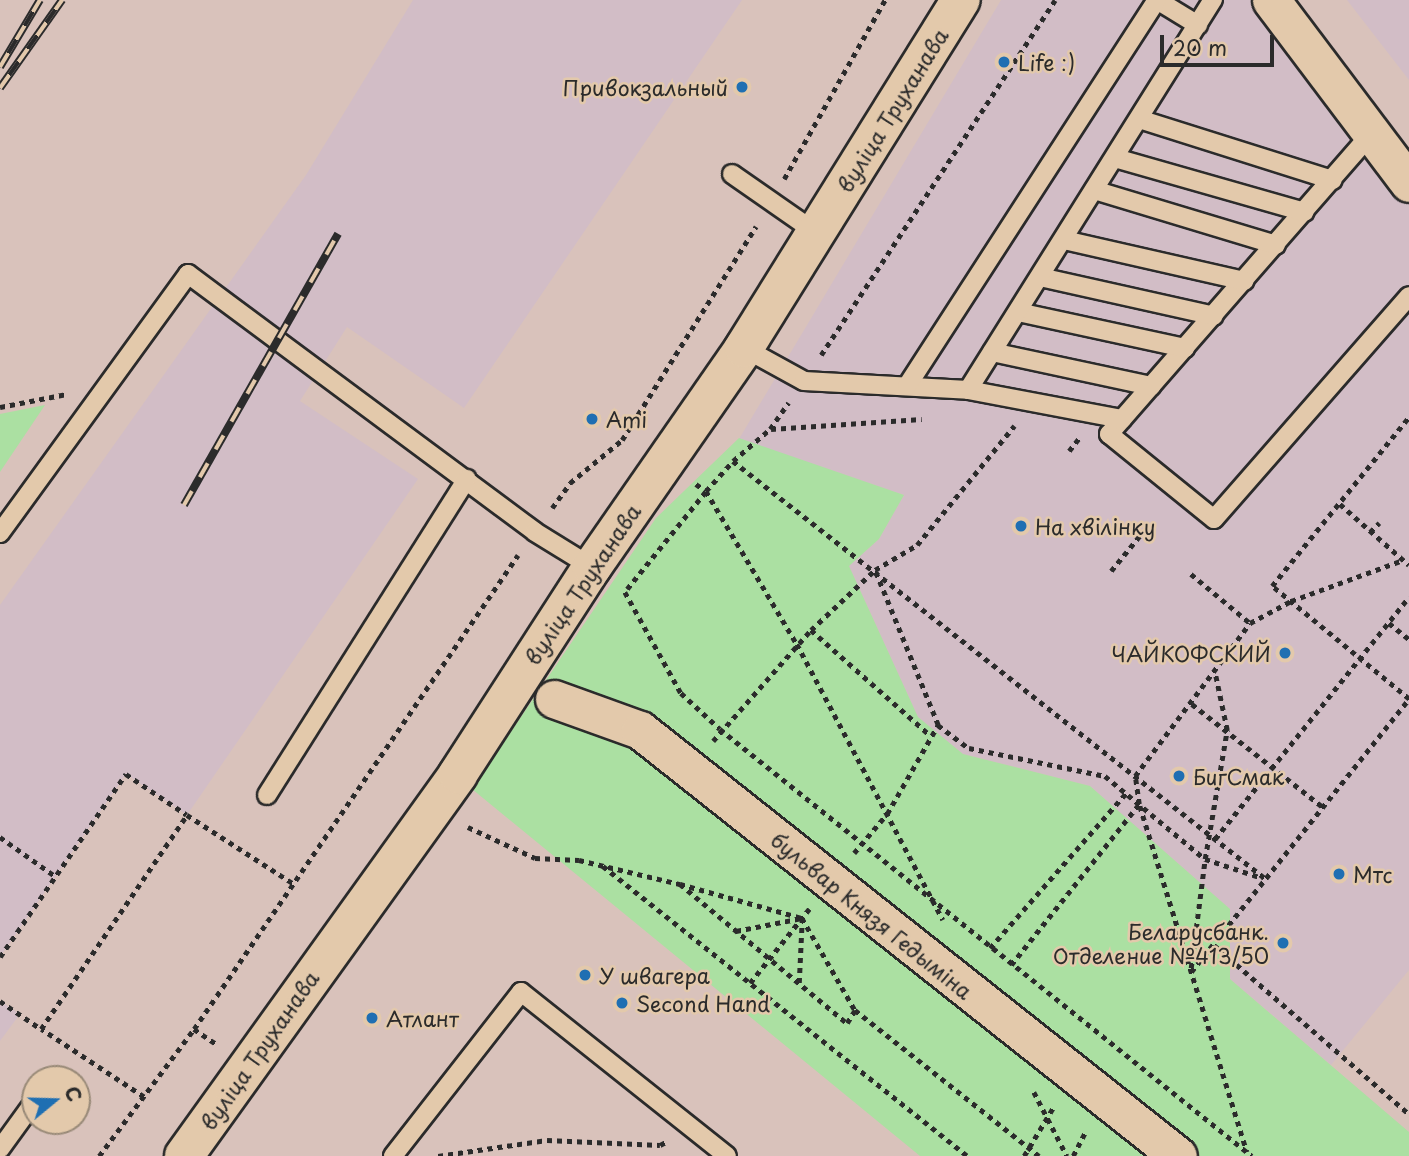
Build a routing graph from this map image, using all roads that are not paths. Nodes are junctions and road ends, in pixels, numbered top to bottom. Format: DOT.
graph roads {
  1 [pos="961,0"];
  2 [pos="1157,0"];
  3 [pos="1213,0"];
  4 [pos="1271,0"];
  5 [pos="1198,25"];
  6 [pos="1139,119"];
  7 [pos="1370,135"];
  8 [pos="1115,158"];
  9 [pos="732,174"];
  10 [pos="1333,180"];
  11 [pos="1409,183"];
  12 [pos="1094,190"];
  13 [pos="1304,212"];
  14 [pos="815,232"];
  15 [pos="1063,240"];
  16 [pos="1276,245"];
  17 [pos="1040,277"];
  18 [pos="1244,281"];
  19 [pos="1409,296"];
  20 [pos="1018,312"];
  21 [pos="1214,316"];
  22 [pos="744,348"];
  23 [pos="1185,348"];
  24 [pos="992,352"];
  25 [pos="906,386"];
  26 [pos="1152,386"];
  27 [pos="968,390"];
  28 [pos="1122,419"];
  29 [pos="467,479"];
  30 [pos="0,533"];
  31 [pos="592,567"];
  32 [pos="554,699"];
  33 [pos="267,795"];
  34 [pos="21,1120"];
  35 [pos="0,1149"];
  36 [pos="184,1156"];
  37 [pos="393,1156"];
  38 [pos="727,1156"];
  39 [pos="1178,1156"];
  1 -- 14 [label="main road, вуліца Труханава"];
  2 -- 5 [label="lane"];
  2 -- 25 [label="lane"];
  3 -- 5 [label="lane"];
  4 -- 7 [label="street"];
  5 -- 6 [label="lane"];
  6 -- 8 [label="lane"];
  6 -- 10 [label="lane"];
  7 -- 10 [label="lane"];
  7 -- 11 [label="street"];
  8 -- 12 [label="lane"];
  8 -- 13 [label="lane"];
  9 -- 14 [label="lane"];
  10 -- 13 [label="lane"];
  12 -- 15 [label="lane"];
  12 -- 16 [label="lane"];
  13 -- 16 [label="lane"];
  14 -- 22 [label="main road, вуліца Труханава"];
  15 -- 17 [label="lane"];
  15 -- 18 [label="lane"];
  16 -- 18 [label="lane"];
  17 -- 20 [label="lane"];
  17 -- 21 [label="lane"];
  18 -- 21 [label="lane"];
  19 -- 28 [label="lane"];
  20 -- 23 [label="lane"];
  20 -- 24 [label="lane"];
  21 -- 23 [label="lane"];
  22 -- 25 [label="lane"];
  22 -- 31 [label="main road, вуліца Труханава"];
  23 -- 26 [label="lane"];
  24 -- 26 [label="lane"];
  24 -- 27 [label="lane"];
  25 -- 27 [label="lane"];
  26 -- 28 [label="lane"];
  27 -- 28 [label="lane"];
  29 -- 30 [label="lane"];
  29 -- 31 [label="lane"];
  29 -- 33 [label="lane"];
  31 -- 36 [label="main road, вуліца Труханава"];
  32 -- 39 [label="street, бульвар Князя Гедыміна"];
  34 -- 35 [label="lane"];
  37 -- 38 [label="lane"];
}
